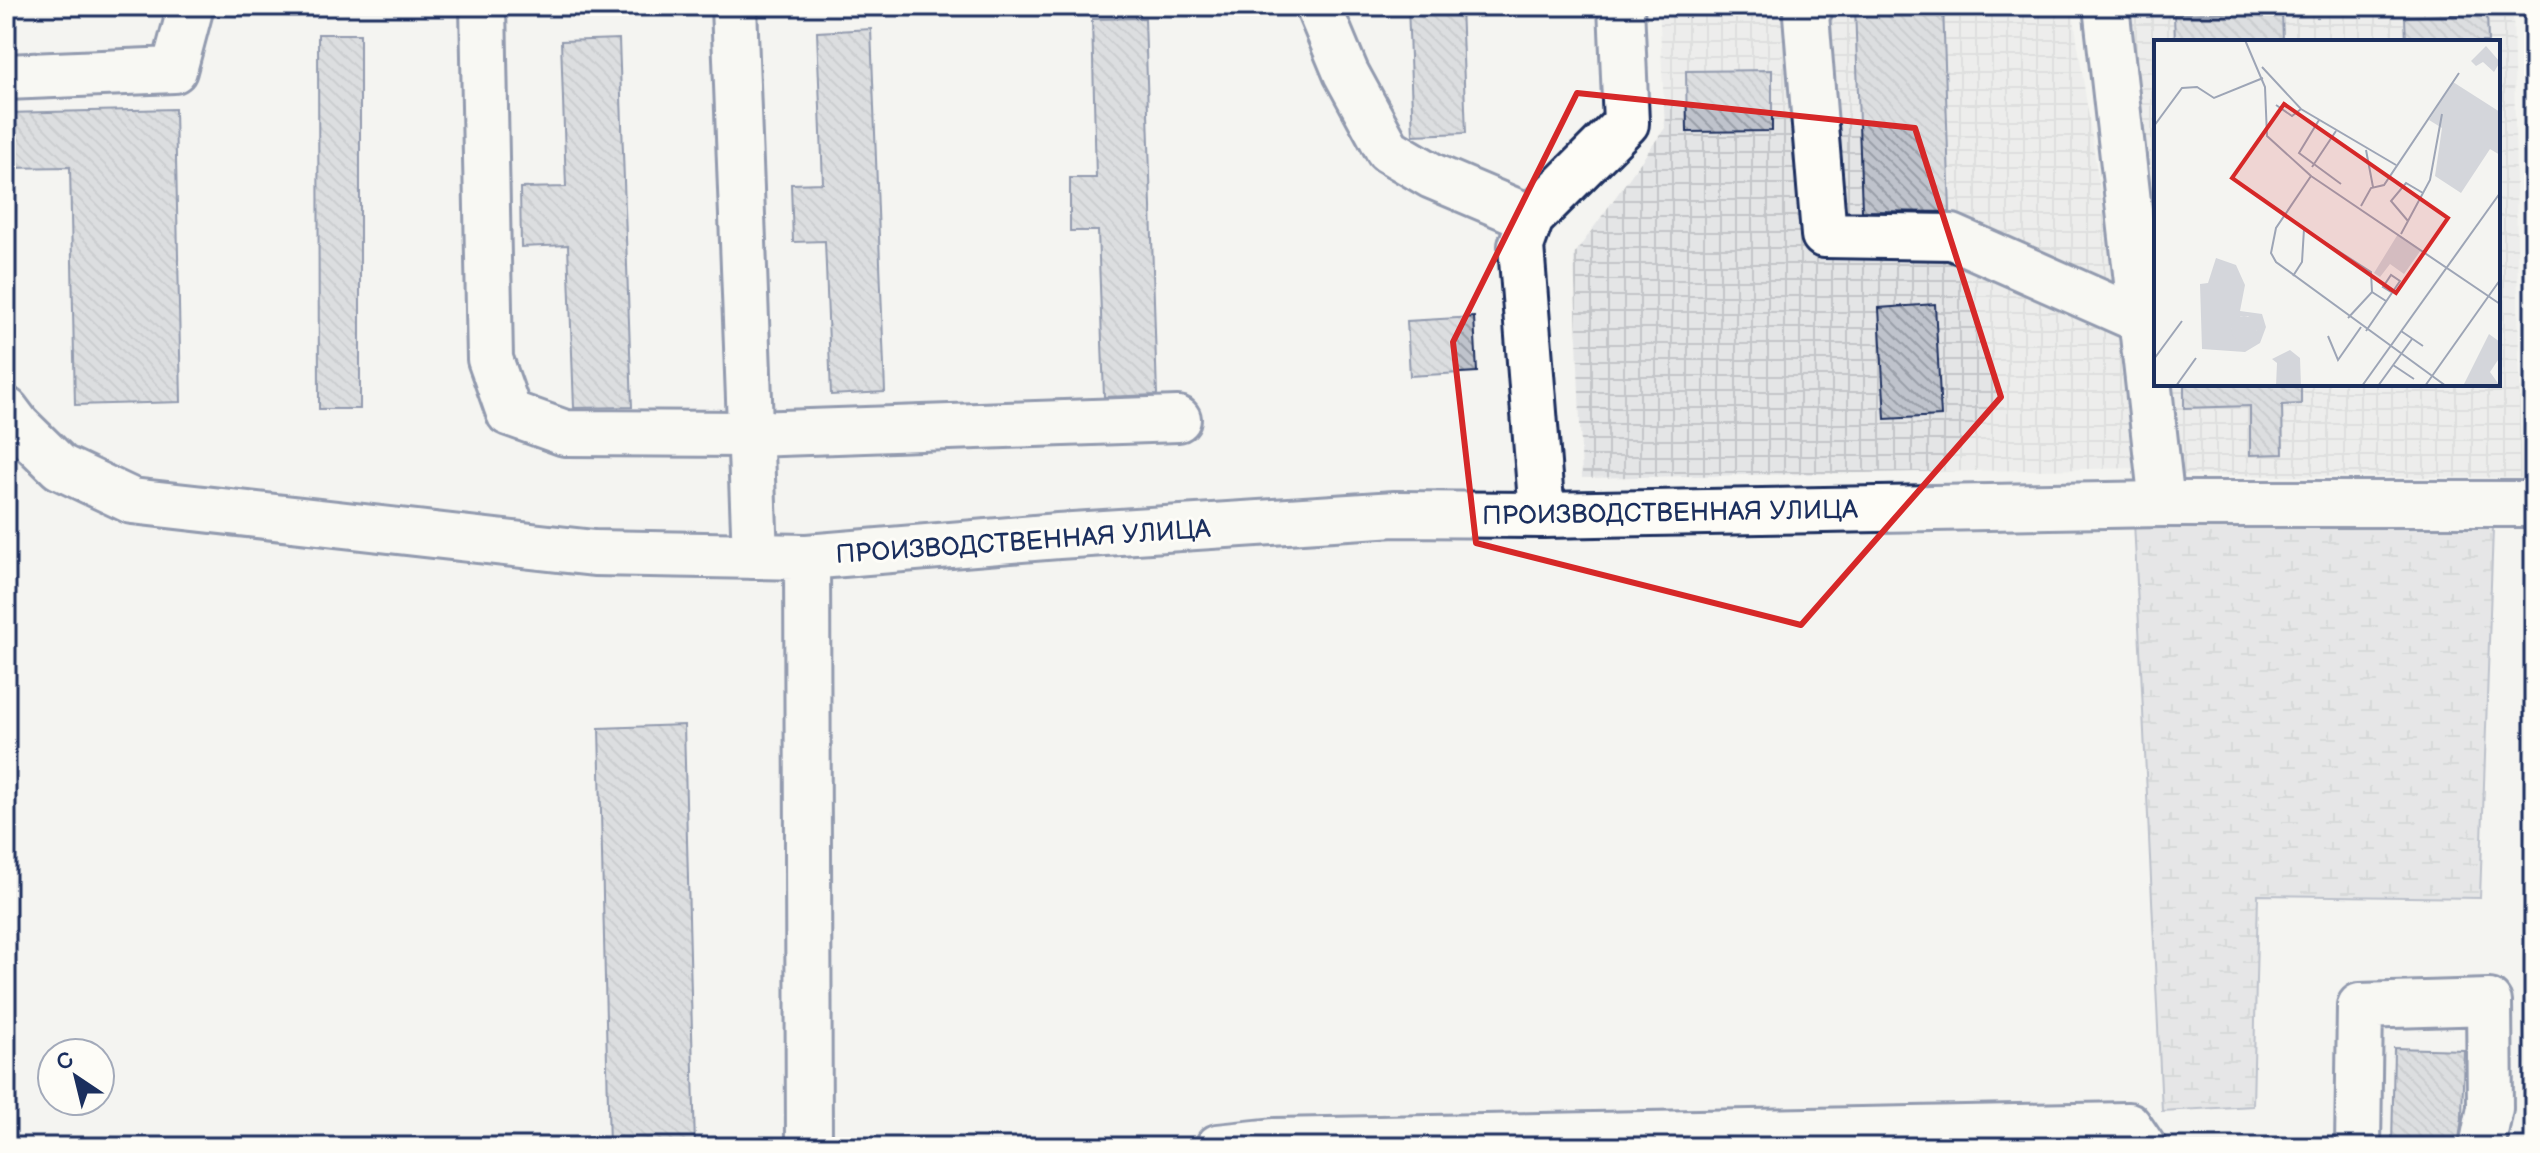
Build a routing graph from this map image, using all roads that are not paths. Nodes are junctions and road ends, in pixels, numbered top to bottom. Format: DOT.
graph roads {
  1 [pos="191,6"];
  2 [pos="483,6"];
  3 [pos="734,6"];
  4 [pos="1318,6"];
  5 [pos="1621,6"];
  6 [pos="1811,6"];
  7 [pos="2106,6"];
  8 [pos="6,77"];
  9 [pos="1531,218"];
  10 [pos="2142,321"];
  11 [pos="6,410"];
  12 [pos="1178,419"];
  13 [pos="751,434"];
  14 [pos="2162,504"];
  15 [pos="2534,504"];
  16 [pos="1542,515"];
  17 [pos="755,556"];
  18 [pos="807,557"];
  19 [pos="809,1147"];
  20 [pos="1218,1147"];
  21 [pos="2143,1147"];
  22 [pos="2358,1147"];
  23 [pos="2482,1147"];
  1 -- 8 [label="street"];
  2 -- 13 [label="street"];
  3 -- 13 [label="street"];
  4 -- 9 [label="street"];
  5 -- 9 [label="street"];
  6 -- 10 [label="street"];
  7 -- 10 [label="street"];
  9 -- 16 [label="street"];
  10 -- 14 [label="street"];
  11 -- 17 [label="street, ПРОИЗВОДСТВЕННАЯ УЛИЦА"];
  12 -- 13 [label="street"];
  13 -- 17 [label="street"];
  14 -- 15 [label="street, ПРОИЗВОДСТВЕННАЯ УЛИЦА"];
  14 -- 16 [label="street, ПРОИЗВОДСТВЕННАЯ УЛИЦА"];
  16 -- 18 [label="street, ПРОИЗВОДСТВЕННАЯ УЛИЦА"];
  17 -- 18 [label="street, ПРОИЗВОДСТВЕННАЯ УЛИЦА"];
  18 -- 19 [label="street"];
  20 -- 21 [label="street"];
  22 -- 23 [label="street"];
}
